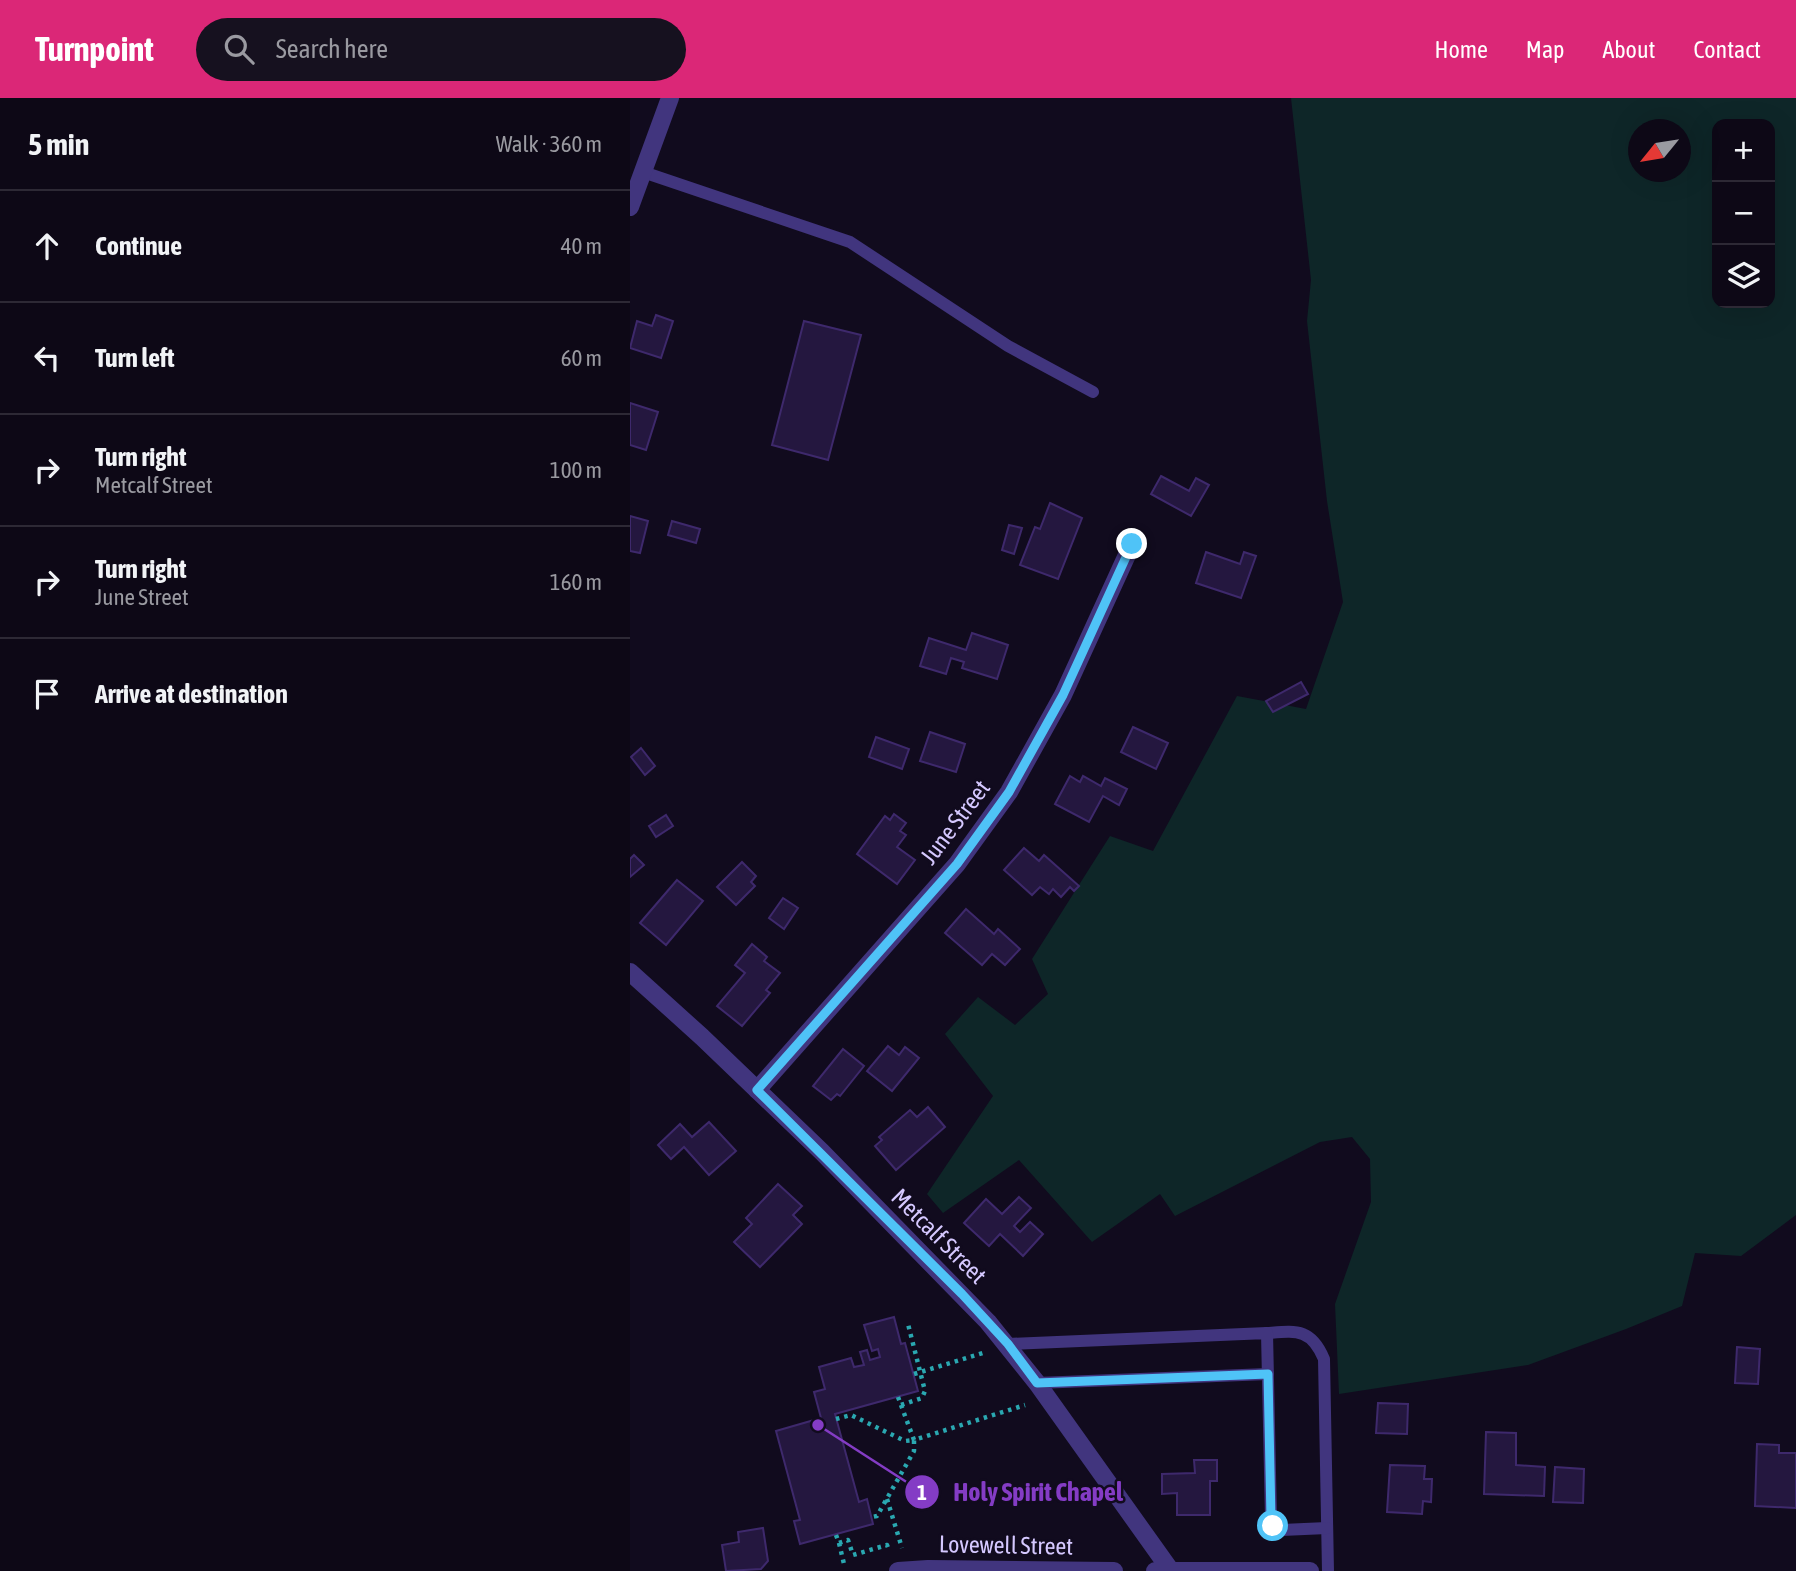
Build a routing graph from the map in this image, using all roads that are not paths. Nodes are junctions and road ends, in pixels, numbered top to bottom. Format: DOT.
graph roads {
  1 [pos="670,98"];
  2 [pos="643,172"];
  3 [pos="630,207"];
  4 [pos="1093,392"];
  5 [pos="1132,544"];
  6 [pos="630,972"];
  7 [pos="757,1090"];
  8 [pos="1267,1333"];
  9 [pos="1008,1344"];
  10 [pos="1268,1374"];
  11 [pos="1037,1383"];
  12 [pos="1327,1528"];
  13 [pos="898,1571"];
  14 [pos="1114,1571"];
  15 [pos="1155,1571"];
  16 [pos="1171,1571"];
  17 [pos="1310,1571"];
  18 [pos="1328,1571"];
  1 -- 2 [label="street"];
  2 -- 3 [label="street"];
  2 -- 4 [label="lane"];
  5 -- 7 [label="street, June Street"];
  6 -- 7 [label="street, Metcalf Street"];
  7 -- 9 [label="street, Metcalf Street"];
  8 -- 9 [label="lane"];
  8 -- 10 [label="lane"];
  8 -- 12 [label="lane"];
  9 -- 11 [label="street, Metcalf Street"];
  10 -- 11 [label="lane"];
  10 -- 12 [label="lane"];
  11 -- 16 [label="street, Metcalf Street"];
  12 -- 18 [label="lane"];
  13 -- 14 [label="street, Lovewell Street"];
  15 -- 16 [label="street"];
  16 -- 17 [label="street"];
}
